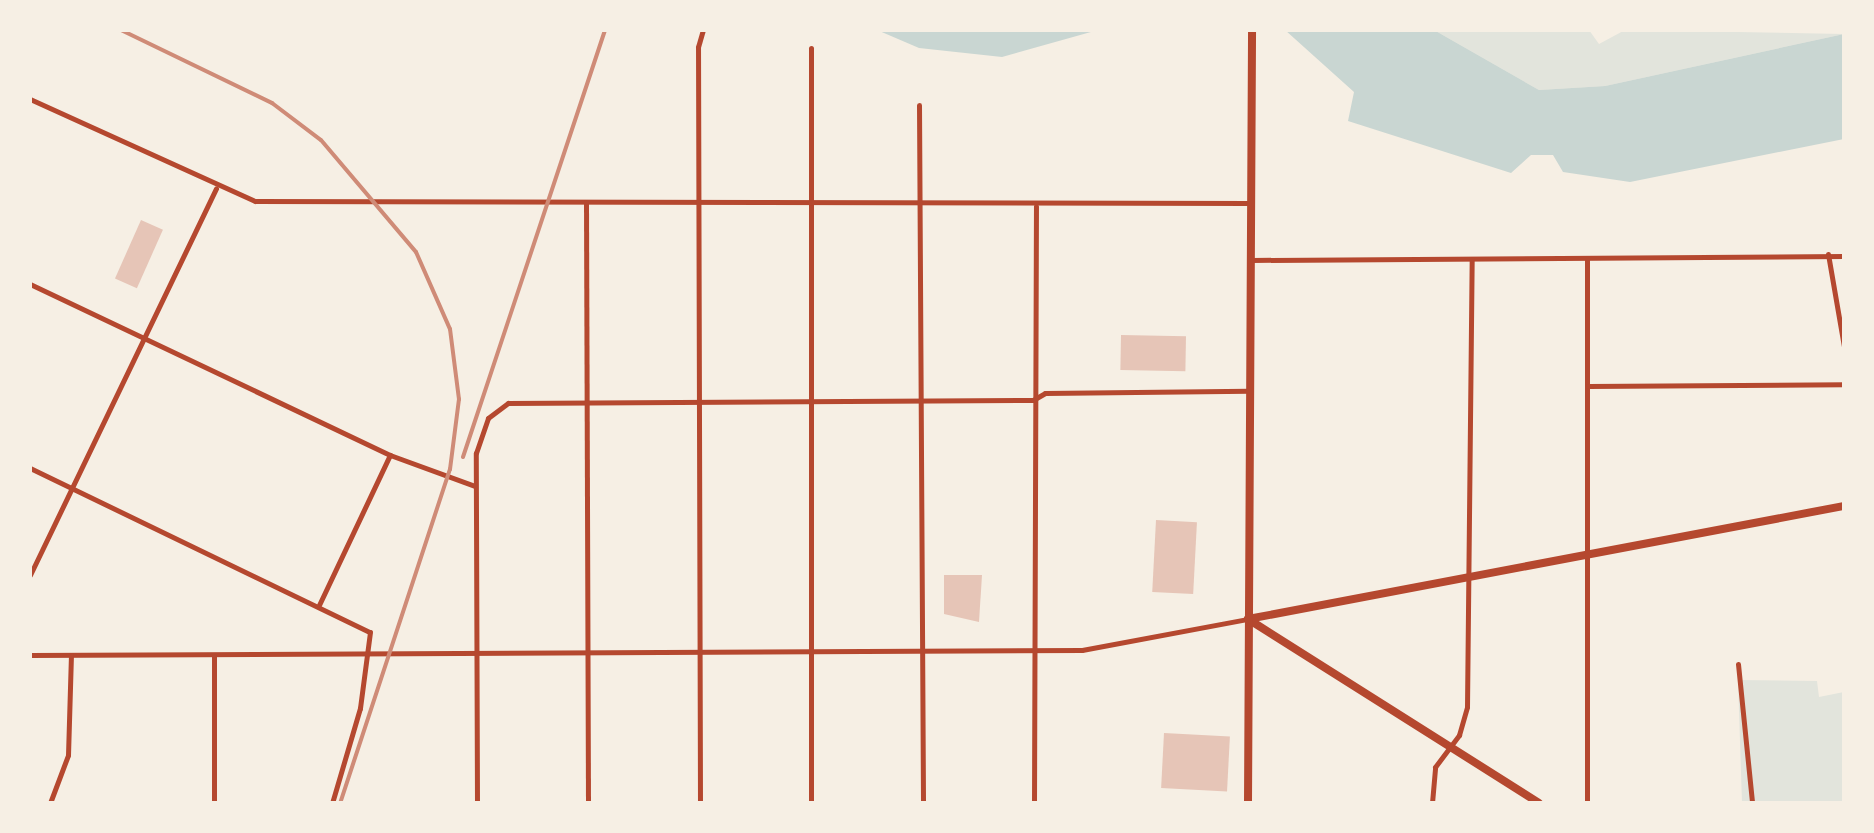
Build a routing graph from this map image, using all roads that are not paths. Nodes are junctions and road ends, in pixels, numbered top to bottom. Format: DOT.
graph roads {
  1 [pos="703,30"];
  2 [pos="1252,30"];
  3 [pos="811,48"];
  4 [pos="30,99"];
  5 [pos="919,105"];
  6 [pos="216,188"];
  7 [pos="920,200"];
  8 [pos="698,201"];
  9 [pos="809,201"];
  10 [pos="586,202"];
  11 [pos="1249,203"];
  12 [pos="1036,206"];
  13 [pos="1828,254"];
  14 [pos="1844,256"];
  15 [pos="1587,258"];
  16 [pos="1472,259"];
  17 [pos="1249,260"];
  18 [pos="30,284"];
  19 [pos="144,338"];
  20 [pos="1844,347"];
  21 [pos="1844,384"];
  22 [pos="1588,386"];
  23 [pos="1249,391"];
  24 [pos="921,400"];
  25 [pos="1033,400"];
  26 [pos="699,401"];
  27 [pos="810,401"];
  28 [pos="587,402"];
  29 [pos="390,456"];
  30 [pos="30,468"];
  31 [pos="476,486"];
  32 [pos="72,488"];
  33 [pos="1844,506"];
  34 [pos="1588,552"];
  35 [pos="30,575"];
  36 [pos="1472,576"];
  37 [pos="319,605"];
  38 [pos="1248,619"];
  39 [pos="368,651"];
  40 [pos="1033,651"];
  41 [pos="588,652"];
  42 [pos="699,652"];
  43 [pos="811,652"];
  44 [pos="922,652"];
  45 [pos="476,653"];
  46 [pos="30,655"];
  47 [pos="71,655"];
  48 [pos="214,656"];
  49 [pos="1738,664"];
  50 [pos="1449,746"];
  51 [pos="50,803"];
  52 [pos="214,803"];
  53 [pos="332,803"];
  54 [pos="477,803"];
  55 [pos="588,803"];
  56 [pos="700,803"];
  57 [pos="811,803"];
  58 [pos="922,803"];
  59 [pos="1034,803"];
  60 [pos="1248,803"];
  61 [pos="1432,803"];
  62 [pos="1539,803"];
  63 [pos="1588,803"];
  64 [pos="1752,803"];
  1 -- 8 [label="street"];
  2 -- 11 [label="main road"];
  3 -- 9 [label="street"];
  4 -- 6 [label="street"];
  5 -- 7 [label="street"];
  6 -- 10 [label="street"];
  6 -- 19 [label="street"];
  7 -- 9 [label="street"];
  7 -- 12 [label="street"];
  7 -- 24 [label="street"];
  8 -- 9 [label="street"];
  8 -- 10 [label="street"];
  8 -- 26 [label="street"];
  9 -- 27 [label="street"];
  10 -- 28 [label="street"];
  11 -- 12 [label="street"];
  11 -- 17 [label="main road"];
  12 -- 25 [label="street"];
  13 -- 14 [label="street"];
  13 -- 15 [label="street"];
  13 -- 20 [label="street"];
  15 -- 16 [label="street"];
  15 -- 22 [label="street"];
  16 -- 17 [label="street"];
  16 -- 36 [label="street"];
  17 -- 23 [label="main road"];
  18 -- 19 [label="street"];
  19 -- 29 [label="street"];
  19 -- 32 [label="street"];
  21 -- 22 [label="street"];
  22 -- 34 [label="street"];
  23 -- 25 [label="street"];
  23 -- 38 [label="main road"];
  24 -- 25 [label="street"];
  24 -- 27 [label="street"];
  24 -- 44 [label="street"];
  25 -- 40 [label="street"];
  26 -- 27 [label="street"];
  26 -- 28 [label="street"];
  26 -- 42 [label="street"];
  27 -- 43 [label="street"];
  28 -- 31 [label="street"];
  28 -- 41 [label="street"];
  29 -- 31 [label="street"];
  29 -- 37 [label="street"];
  30 -- 32 [label="street"];
  31 -- 45 [label="street"];
  32 -- 35 [label="street"];
  32 -- 37 [label="street"];
  33 -- 34 [label="main road"];
  34 -- 36 [label="main road"];
  34 -- 63 [label="street"];
  36 -- 38 [label="main road"];
  36 -- 50 [label="street"];
  37 -- 39 [label="street"];
  38 -- 40 [label="street"];
  38 -- 50 [label="main road"];
  38 -- 60 [label="main road"];
  39 -- 45 [label="street"];
  39 -- 48 [label="street"];
  39 -- 53 [label="street"];
  40 -- 44 [label="street"];
  40 -- 59 [label="street"];
  41 -- 42 [label="street"];
  41 -- 45 [label="street"];
  41 -- 55 [label="street"];
  42 -- 43 [label="street"];
  42 -- 56 [label="street"];
  43 -- 44 [label="street"];
  43 -- 57 [label="street"];
  44 -- 58 [label="street"];
  45 -- 54 [label="street"];
  46 -- 47 [label="street"];
  47 -- 48 [label="street"];
  47 -- 51 [label="street"];
  48 -- 52 [label="street"];
  49 -- 64 [label="street"];
  50 -- 61 [label="street"];
  50 -- 62 [label="main road"];
}
